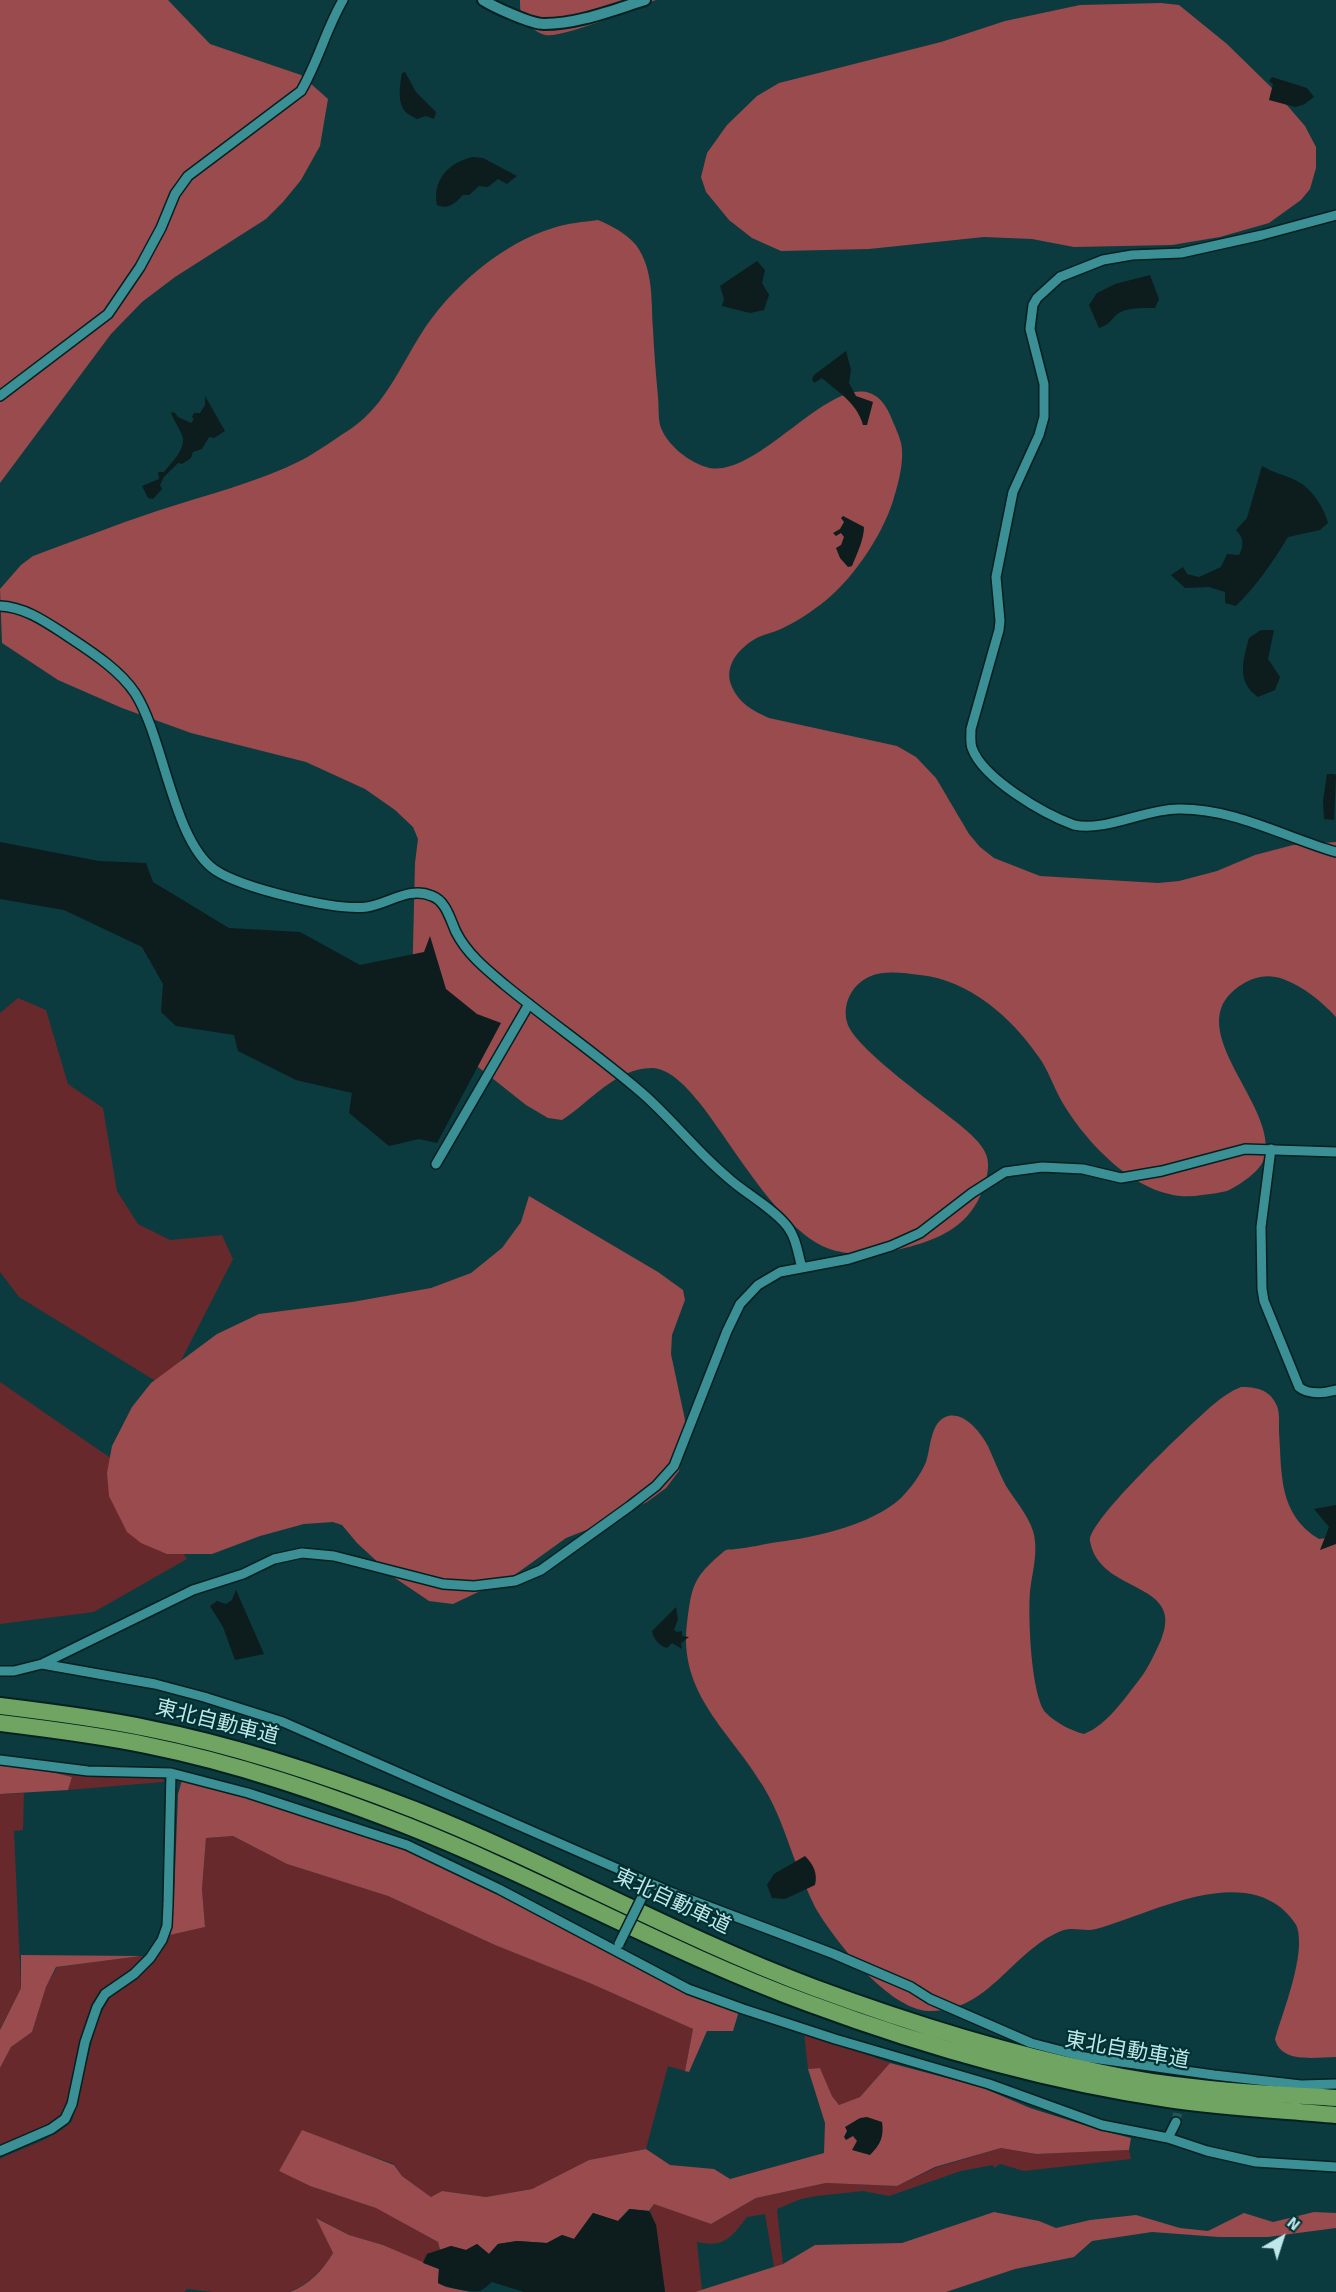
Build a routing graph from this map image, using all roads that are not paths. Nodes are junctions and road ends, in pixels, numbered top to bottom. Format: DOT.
graph roads {
  1 [pos="343,0"];
  2 [pos="483,0"];
  3 [pos="645,0"];
  4 [pos="1336,215"];
  5 [pos="0,396"];
  6 [pos="0,606"];
  7 [pos="1336,852"];
  8 [pos="529,1004"];
  9 [pos="1271,1149"];
  10 [pos="1336,1152"];
  11 [pos="436,1164"];
  12 [pos="802,1268"];
  13 [pos="1336,1390"];
  14 [pos="42,1664"];
  15 [pos="0,1671"];
  16 [pos="0,1706"];
  17 [pos="0,1723"];
  18 [pos="0,1760"];
  19 [pos="171,1773"];
  20 [pos="646,1885"];
  21 [pos="617,1947"];
  22 [pos="1336,2084"];
  23 [pos="1336,2098"];
  24 [pos="1336,2115"];
  25 [pos="1176,2122"];
  26 [pos="1168,2138"];
  27 [pos="0,2151"];
  28 [pos="1336,2167"];
  1 -- 5 [label="street"];
  2 -- 3 [label="street"];
  4 -- 7 [label="street"];
  6 -- 8 [label="street"];
  8 -- 11 [label="street"];
  8 -- 12 [label="street"];
  9 -- 10 [label="street"];
  9 -- 12 [label="street"];
  9 -- 13 [label="street"];
  12 -- 14 [label="street"];
  14 -- 15 [label="street"];
  14 -- 20 [label="street"];
  16 -- 23 [label="highway, 東北自動車道"];
  17 -- 24 [label="highway, 東北自動車道"];
  18 -- 19 [label="street"];
  19 -- 21 [label="street"];
  19 -- 27 [label="street"];
  20 -- 21 [label="street, bridge"];
  20 -- 22 [label="street"];
  21 -- 26 [label="street"];
  25 -- 26 [label="street"];
  26 -- 28 [label="street"];
}
